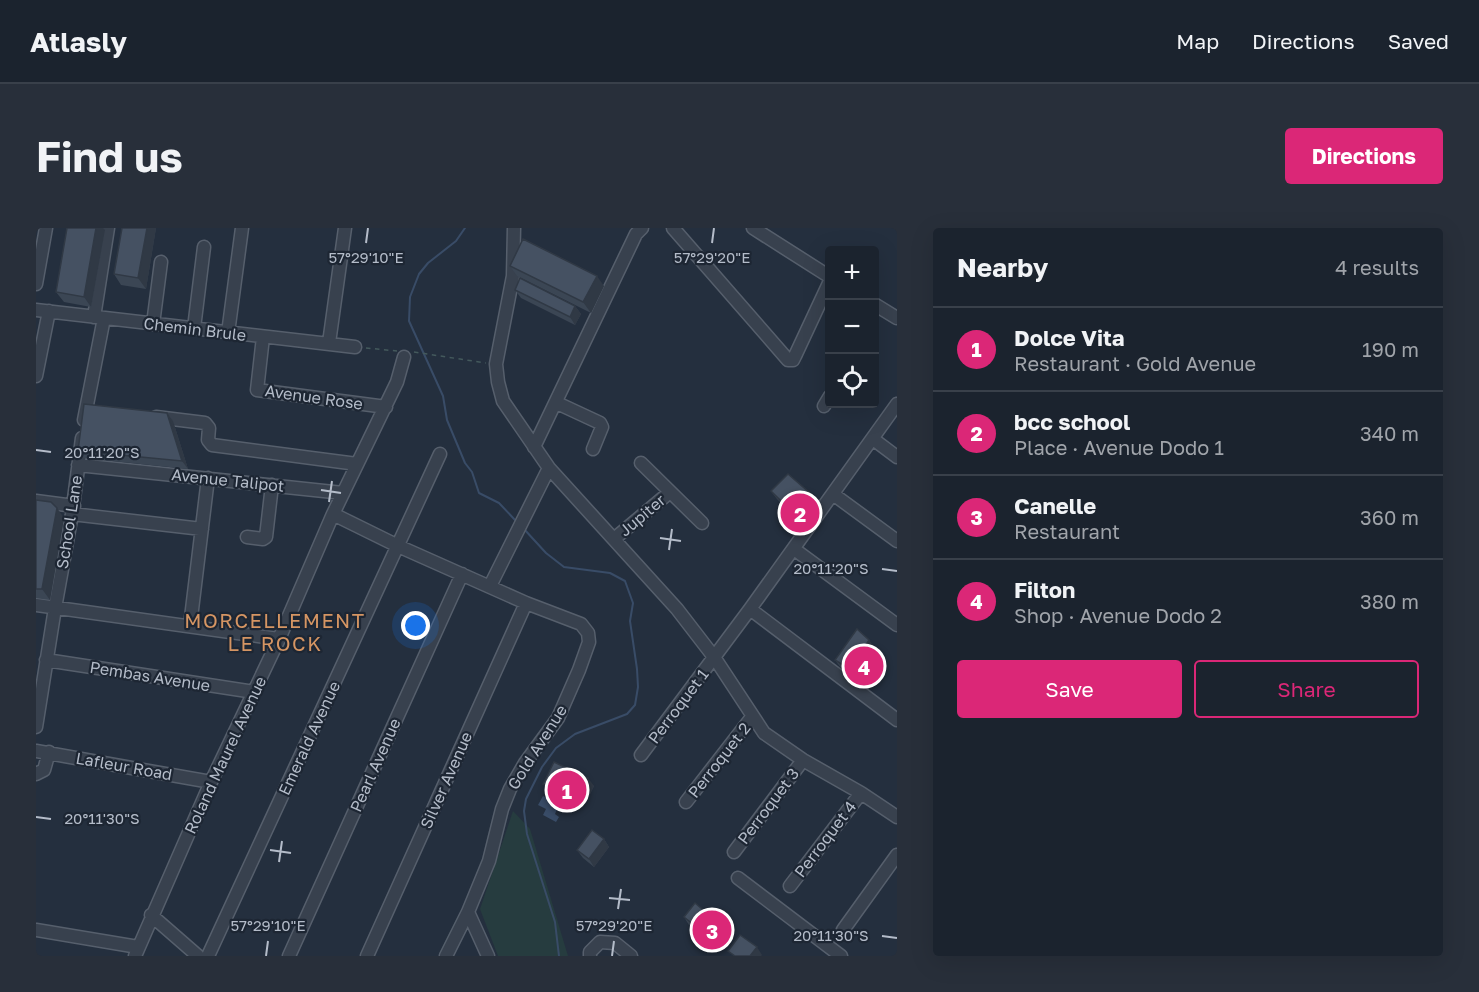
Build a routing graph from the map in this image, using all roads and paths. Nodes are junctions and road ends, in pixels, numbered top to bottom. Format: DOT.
graph roads {
  1 [pos="46,228"];
  2 [pos="108,228"];
  3 [pos="242,228"];
  4 [pos="345,228"];
  5 [pos="514,228"];
  6 [pos="642,228"];
  7 [pos="673,228"];
  8 [pos="753,228"];
  9 [pos="204,247"];
  10 [pos="161,262"];
  11 [pos="825,276"];
  12 [pos="36,284"];
  13 [pos="825,290"];
  14 [pos="879,307"];
  15 [pos="42,311"];
  16 [pos="99,317"];
  17 [pos="897,318"];
  18 [pos="153,324"];
  19 [pos="194,328"];
  20 [pos="228,333"];
  21 [pos="263,337"];
  22 [pos="329,344"];
  23 [pos="355,347"];
  24 [pos="403,353"];
  25 [pos="496,364"];
  26 [pos="36,376"];
  27 [pos="556,403"];
  28 [pos="897,404"];
  29 [pos="386,407"];
  30 [pos="146,416"];
  31 [pos="873,439"];
  32 [pos="534,447"];
  33 [pos="593,449"];
  34 [pos="440,454"];
  35 [pos="897,458"];
  36 [pos="641,463"];
  37 [pos="357,464"];
  38 [pos="78,465"];
  39 [pos="549,468"];
  40 [pos="208,478"];
  41 [pos="272,485"];
  42 [pos="670,492"];
  43 [pos="343,493"];
  44 [pos="833,494"];
  45 [pos="36,501"];
  46 [pos="73,510"];
  47 [pos="333,514"];
  48 [pos="702,523"];
  49 [pos="202,529"];
  50 [pos="248,537"];
  51 [pos="614,539"];
  52 [pos="897,541"];
  53 [pos="398,546"];
  54 [pos="794,549"];
  55 [pos="462,574"];
  56 [pos="490,586"];
  57 [pos="526,603"];
  58 [pos="36,605"];
  59 [pos="55,608"];
  60 [pos="750,609"];
  61 [pos="897,625"];
  62 [pos="190,626"];
  63 [pos="279,639"];
  64 [pos="714,657"];
  65 [pos="46,660"];
  66 [pos="254,692"];
  67 [pos="752,717"];
  68 [pos="897,720"];
  69 [pos="36,727"];
  70 [pos="36,751"];
  71 [pos="49,752"];
  72 [pos="641,755"];
  73 [pos="803,760"];
  74 [pos="36,774"];
  75 [pos="211,782"];
  76 [pos="861,793"];
  77 [pos="686,802"];
  78 [pos="895,813"];
  79 [pos="734,852"];
  80 [pos="897,855"];
  81 [pos="738,878"];
  82 [pos="790,886"];
  83 [pos="468,912"];
  84 [pos="151,915"];
  85 [pos="36,930"];
  86 [pos="843,930"];
  87 [pos="137,951"];
  88 [pos="198,956"];
  89 [pos="208,956"];
  90 [pos="289,956"];
  91 [pos="367,956"];
  92 [pos="446,956"];
  93 [pos="488,956"];
  94 [pos="590,956"];
  95 [pos="632,956"];
  96 [pos="841,956"];
  1 -- 12 [label="street"];
  2 -- 16 [label="street, School Lane"];
  3 -- 20 [label="street"];
  4 -- 22 [label="street"];
  5 -- 25 [label="street"];
  6 -- 27 [label="street"];
  7 -- 13 [label="street"];
  8 -- 11 [label="street"];
  9 -- 19 [label="street"];
  10 -- 18 [label="street"];
  14 -- 17 [label="street"];
  15 -- 16 [label="street, Chemin Brule"];
  15 -- 26 [label="street"];
  16 -- 18 [label="street, Chemin Brule"];
  16 -- 38 [label="street, School Lane"];
  18 -- 19 [label="street, Chemin Brule"];
  19 -- 20 [label="street, Chemin Brule"];
  20 -- 21 [label="street, Chemin Brule"];
  21 -- 22 [label="street, Chemin Brule"];
  21 -- 29 [label="street, Avenue Rose"];
  22 -- 23 [label="street, Chemin Brule"];
  23 -- 24 [label="path"];
  24 -- 25 [label="path"];
  24 -- 29 [label="street, Roland Maurel Avenue"];
  25 -- 32 [label="street"];
  27 -- 32 [label="street"];
  27 -- 33 [label="street"];
  28 -- 31 [label="street, Perroquet 1"];
  29 -- 37 [label="street, Roland Maurel Avenue"];
  30 -- 37 [label="street"];
  31 -- 35 [label="street"];
  31 -- 44 [label="street, Perroquet 1"];
  32 -- 39 [label="street"];
  34 -- 53 [label="street, Emerald Avenue"];
  36 -- 42 [label="street"];
  37 -- 43 [label="street, Roland Maurel Avenue"];
  38 -- 40 [label="street, Avenue Talipot"];
  38 -- 46 [label="street, School Lane"];
  39 -- 51 [label="street"];
  39 -- 56 [label="street"];
  40 -- 41 [label="street, Avenue Talipot"];
  40 -- 49 [label="street"];
  41 -- 43 [label="street, Avenue Talipot"];
  41 -- 50 [label="street"];
  42 -- 48 [label="street"];
  42 -- 51 [label="street, Jupiter"];
  43 -- 47 [label="street, Roland Maurel Avenue"];
  44 -- 52 [label="street"];
  44 -- 54 [label="street, Perroquet 1"];
  45 -- 46 [label="street"];
  46 -- 49 [label="street"];
  46 -- 59 [label="street, School Lane"];
  47 -- 53 [label="street, Gold Avenue"];
  47 -- 63 [label="street, Roland Maurel Avenue"];
  49 -- 62 [label="street"];
  51 -- 64 [label="street"];
  53 -- 55 [label="street, Gold Avenue"];
  53 -- 89 [label="street, Emerald Avenue"];
  54 -- 60 [label="street, Perroquet 1"];
  54 -- 61 [label="street"];
  55 -- 56 [label="street, Gold Avenue"];
  55 -- 90 [label="street, Pearl Avenue"];
  56 -- 57 [label="street, Gold Avenue"];
  57 -- 83 [label="street, Gold Avenue"];
  57 -- 91 [label="street, Silver Avenue"];
  58 -- 59 [label="street"];
  59 -- 62 [label="street"];
  59 -- 65 [label="street, School Lane"];
  60 -- 64 [label="street, Perroquet 1"];
  60 -- 68 [label="street"];
  62 -- 63 [label="street"];
  63 -- 66 [label="street, Roland Maurel Avenue"];
  64 -- 67 [label="street"];
  64 -- 72 [label="street, Perroquet 1"];
  65 -- 66 [label="street, Pembas Avenue"];
  65 -- 69 [label="street, School Lane"];
  66 -- 75 [label="street, Roland Maurel Avenue"];
  67 -- 73 [label="street"];
  67 -- 77 [label="street, Perroquet 2"];
  70 -- 71 [label="street, Lafleur Road"];
  71 -- 74 [label="street"];
  71 -- 75 [label="street, Lafleur Road"];
  73 -- 76 [label="street"];
  73 -- 79 [label="street, Perroquet 3"];
  75 -- 84 [label="street, Roland Maurel Avenue"];
  76 -- 78 [label="street"];
  76 -- 82 [label="street, Perroquet 4"];
  80 -- 86 [label="street"];
  81 -- 96 [label="street"];
  83 -- 92 [label="street, Gold Avenue"];
  83 -- 93 [label="street"];
  84 -- 87 [label="street, Roland Maurel Avenue"];
  84 -- 88 [label="street"];
  85 -- 87 [label="street"];
  94 -- 95 [label="street"];
}
